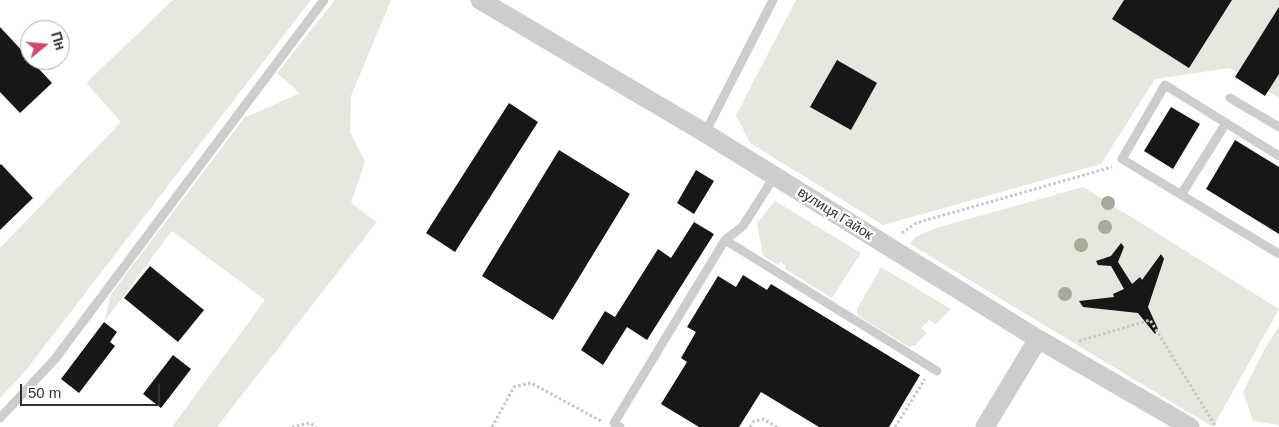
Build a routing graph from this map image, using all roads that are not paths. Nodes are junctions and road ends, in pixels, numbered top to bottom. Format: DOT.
graph roads {
  1 [pos="324,0"];
  2 [pos="480,0"];
  3 [pos="772,0"];
  4 [pos="1230,98"];
  5 [pos="1226,123"];
  6 [pos="1279,127"];
  7 [pos="706,133"];
  8 [pos="1279,156"];
  9 [pos="774,177"];
  10 [pos="1182,195"];
  11 [pos="725,240"];
  12 [pos="1279,254"];
  13 [pos="1038,339"];
  14 [pos="934,370"];
  15 [pos="0,418"];
  16 [pos="617,425"];
  17 [pos="985,427"];
  18 [pos="1190,427"];
  1 -- 15 [label="lane"];
  2 -- 7 [label="street, вулиця Гайок"];
  3 -- 7 [label="lane"];
  4 -- 6 [label="lane"];
  5 -- 8 [label="lane"];
  5 -- 10 [label="lane"];
  5 -- 10 [label="lane"];
  7 -- 9 [label="street, вулиця Гайок"];
  9 -- 11 [label="lane"];
  9 -- 13 [label="street, вулиця Гайок"];
  10 -- 12 [label="lane"];
  11 -- 14 [label="lane"];
  11 -- 16 [label="lane"];
  13 -- 17 [label="street"];
  13 -- 18 [label="street, вулиця Гайок"];
}
